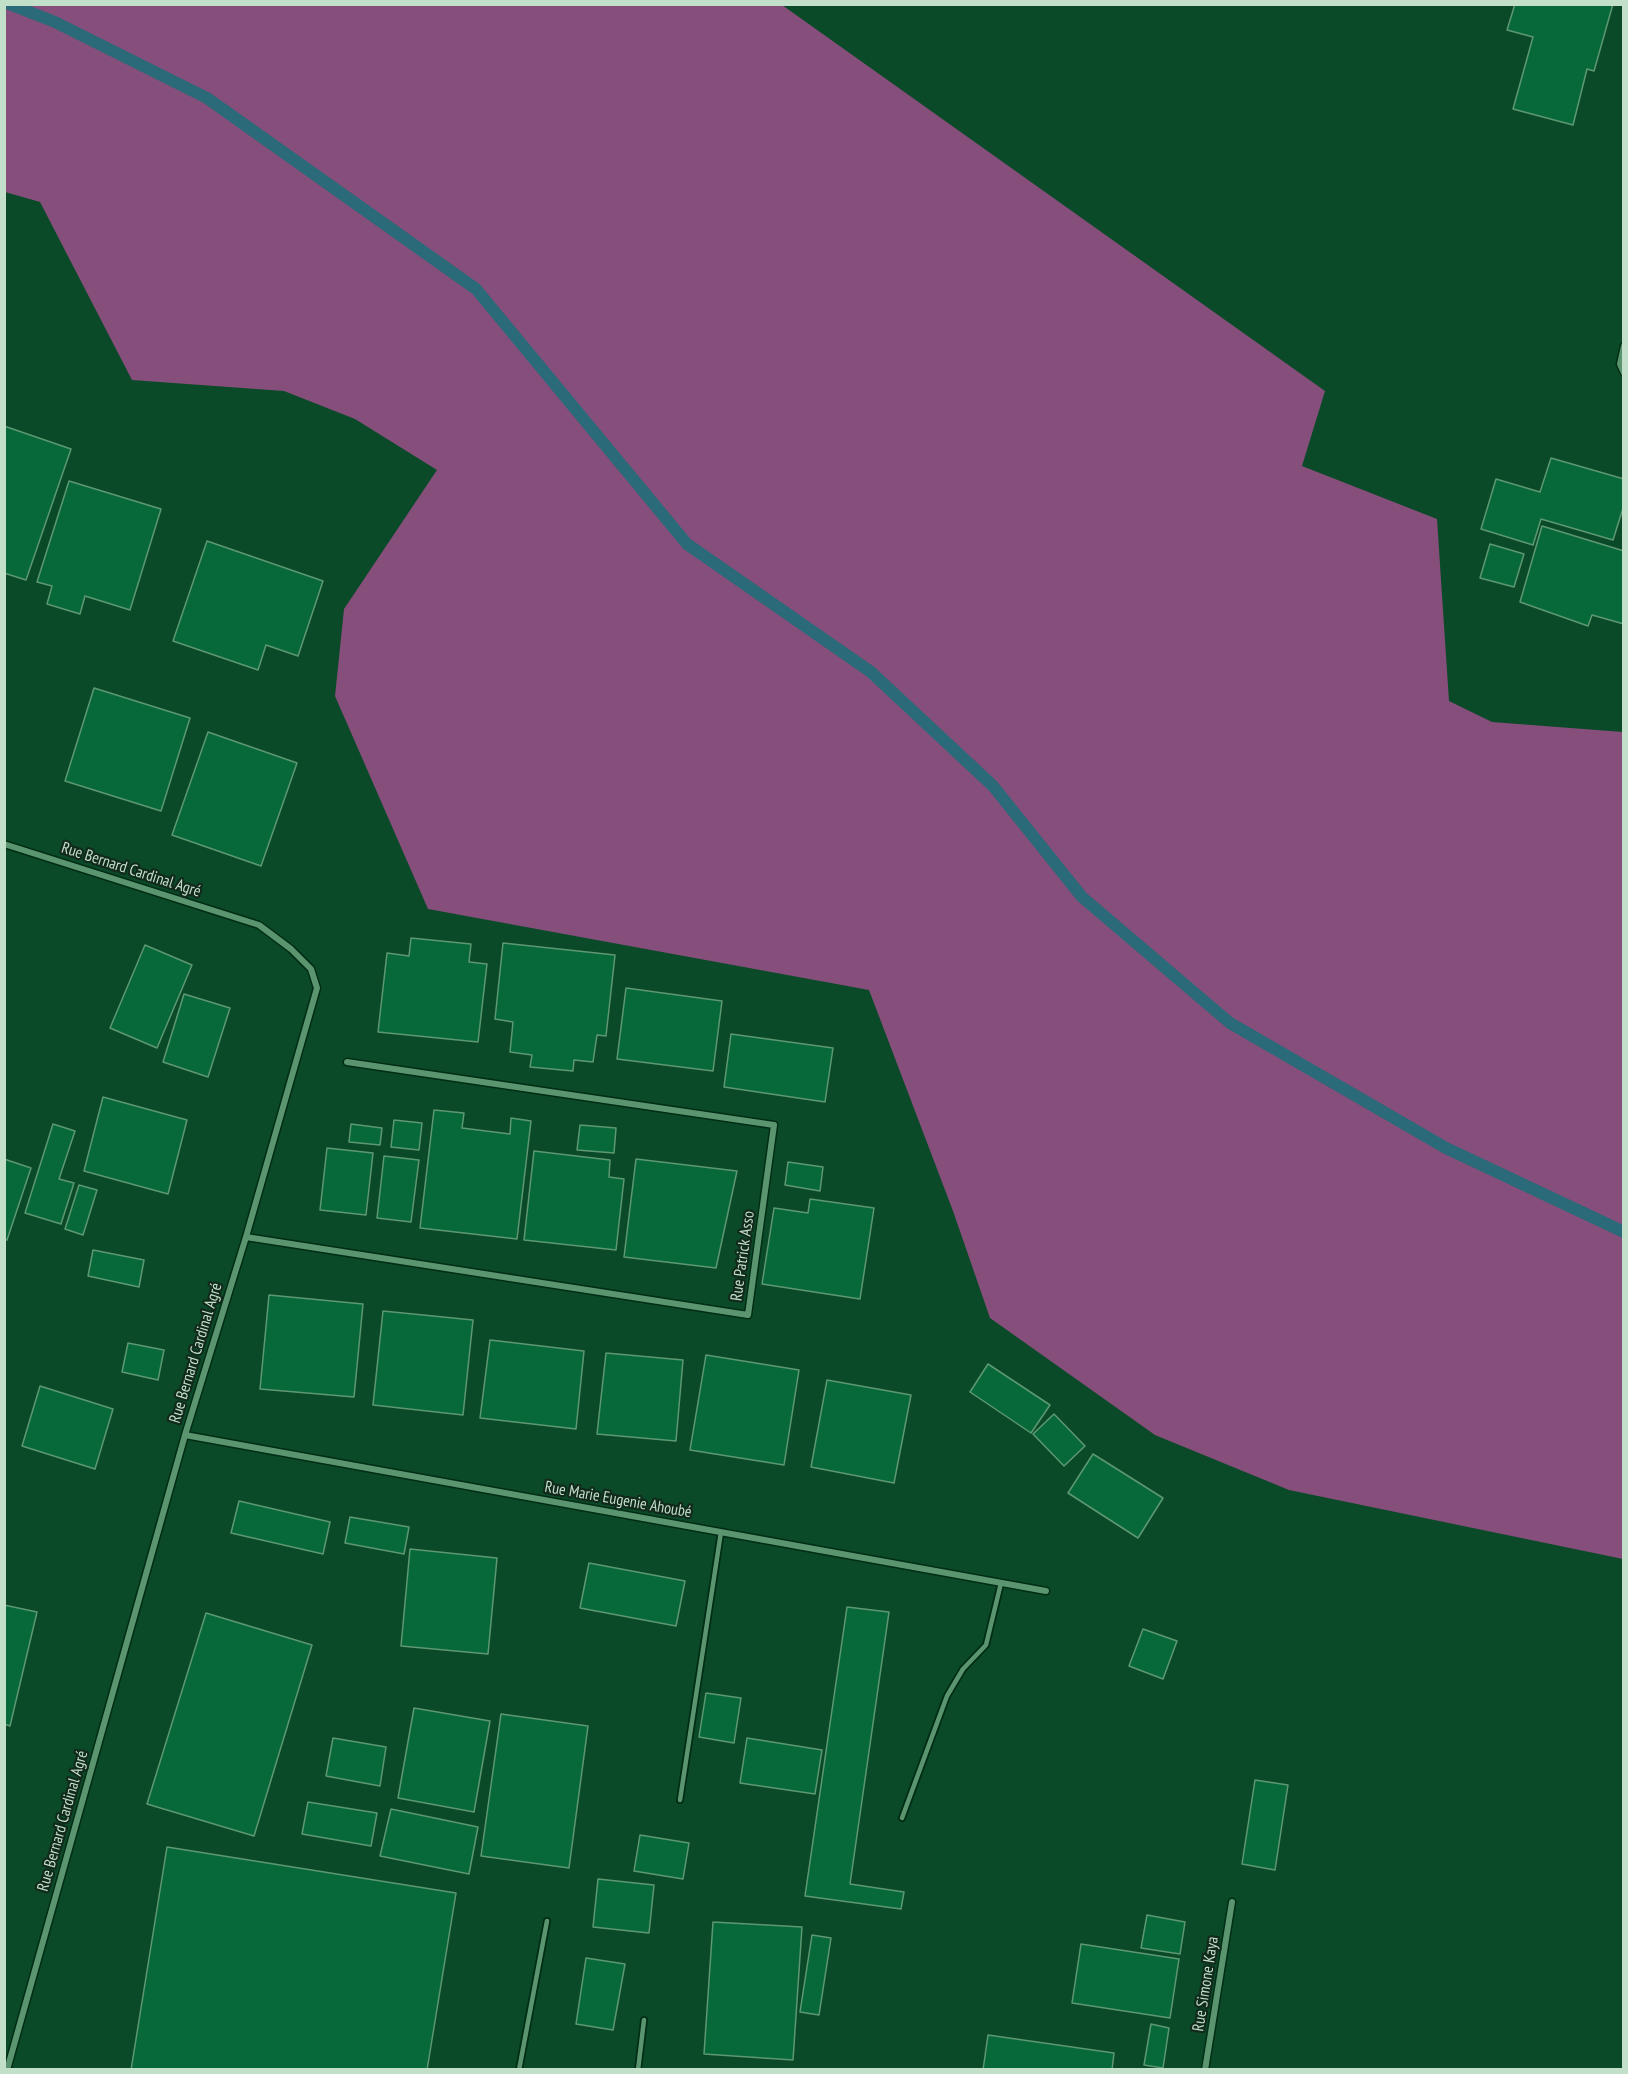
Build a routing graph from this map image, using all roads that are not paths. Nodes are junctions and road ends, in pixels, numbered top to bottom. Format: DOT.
graph roads {
  1 [pos="1623,346"];
  2 [pos="1623,374"];
  3 [pos="4,844"];
  4 [pos="347,1062"];
  5 [pos="246,1237"];
  6 [pos="185,1435"];
  7 [pos="721,1532"];
  8 [pos="1001,1583"];
  9 [pos="1046,1591"];
  10 [pos="680,1800"];
  11 [pos="902,1818"];
  12 [pos="1232,1902"];
  13 [pos="547,1921"];
  14 [pos="644,2020"];
  15 [pos="7,2070"];
  16 [pos="519,2070"];
  17 [pos="638,2070"];
  18 [pos="1205,2070"];
  1 -- 2 [label="street"];
  3 -- 5 [label="street, Rue Bernard Cardinal Agré"];
  4 -- 5 [label="street, Rue Patrick Asso"];
  5 -- 6 [label="street, Rue Bernard Cardinal Agré"];
  6 -- 7 [label="street, Rue Marie Eugenie Ahoubé"];
  6 -- 15 [label="street, Rue Bernard Cardinal Agré"];
  7 -- 8 [label="street, Rue Marie Eugenie Ahoubé"];
  7 -- 10 [label="lane"];
  8 -- 9 [label="street, Rue Marie Eugenie Ahoubé"];
  8 -- 11 [label="lane"];
  12 -- 18 [label="street, Rue Simone Kaya"];
  13 -- 16 [label="lane"];
  14 -- 17 [label="lane"];
}
